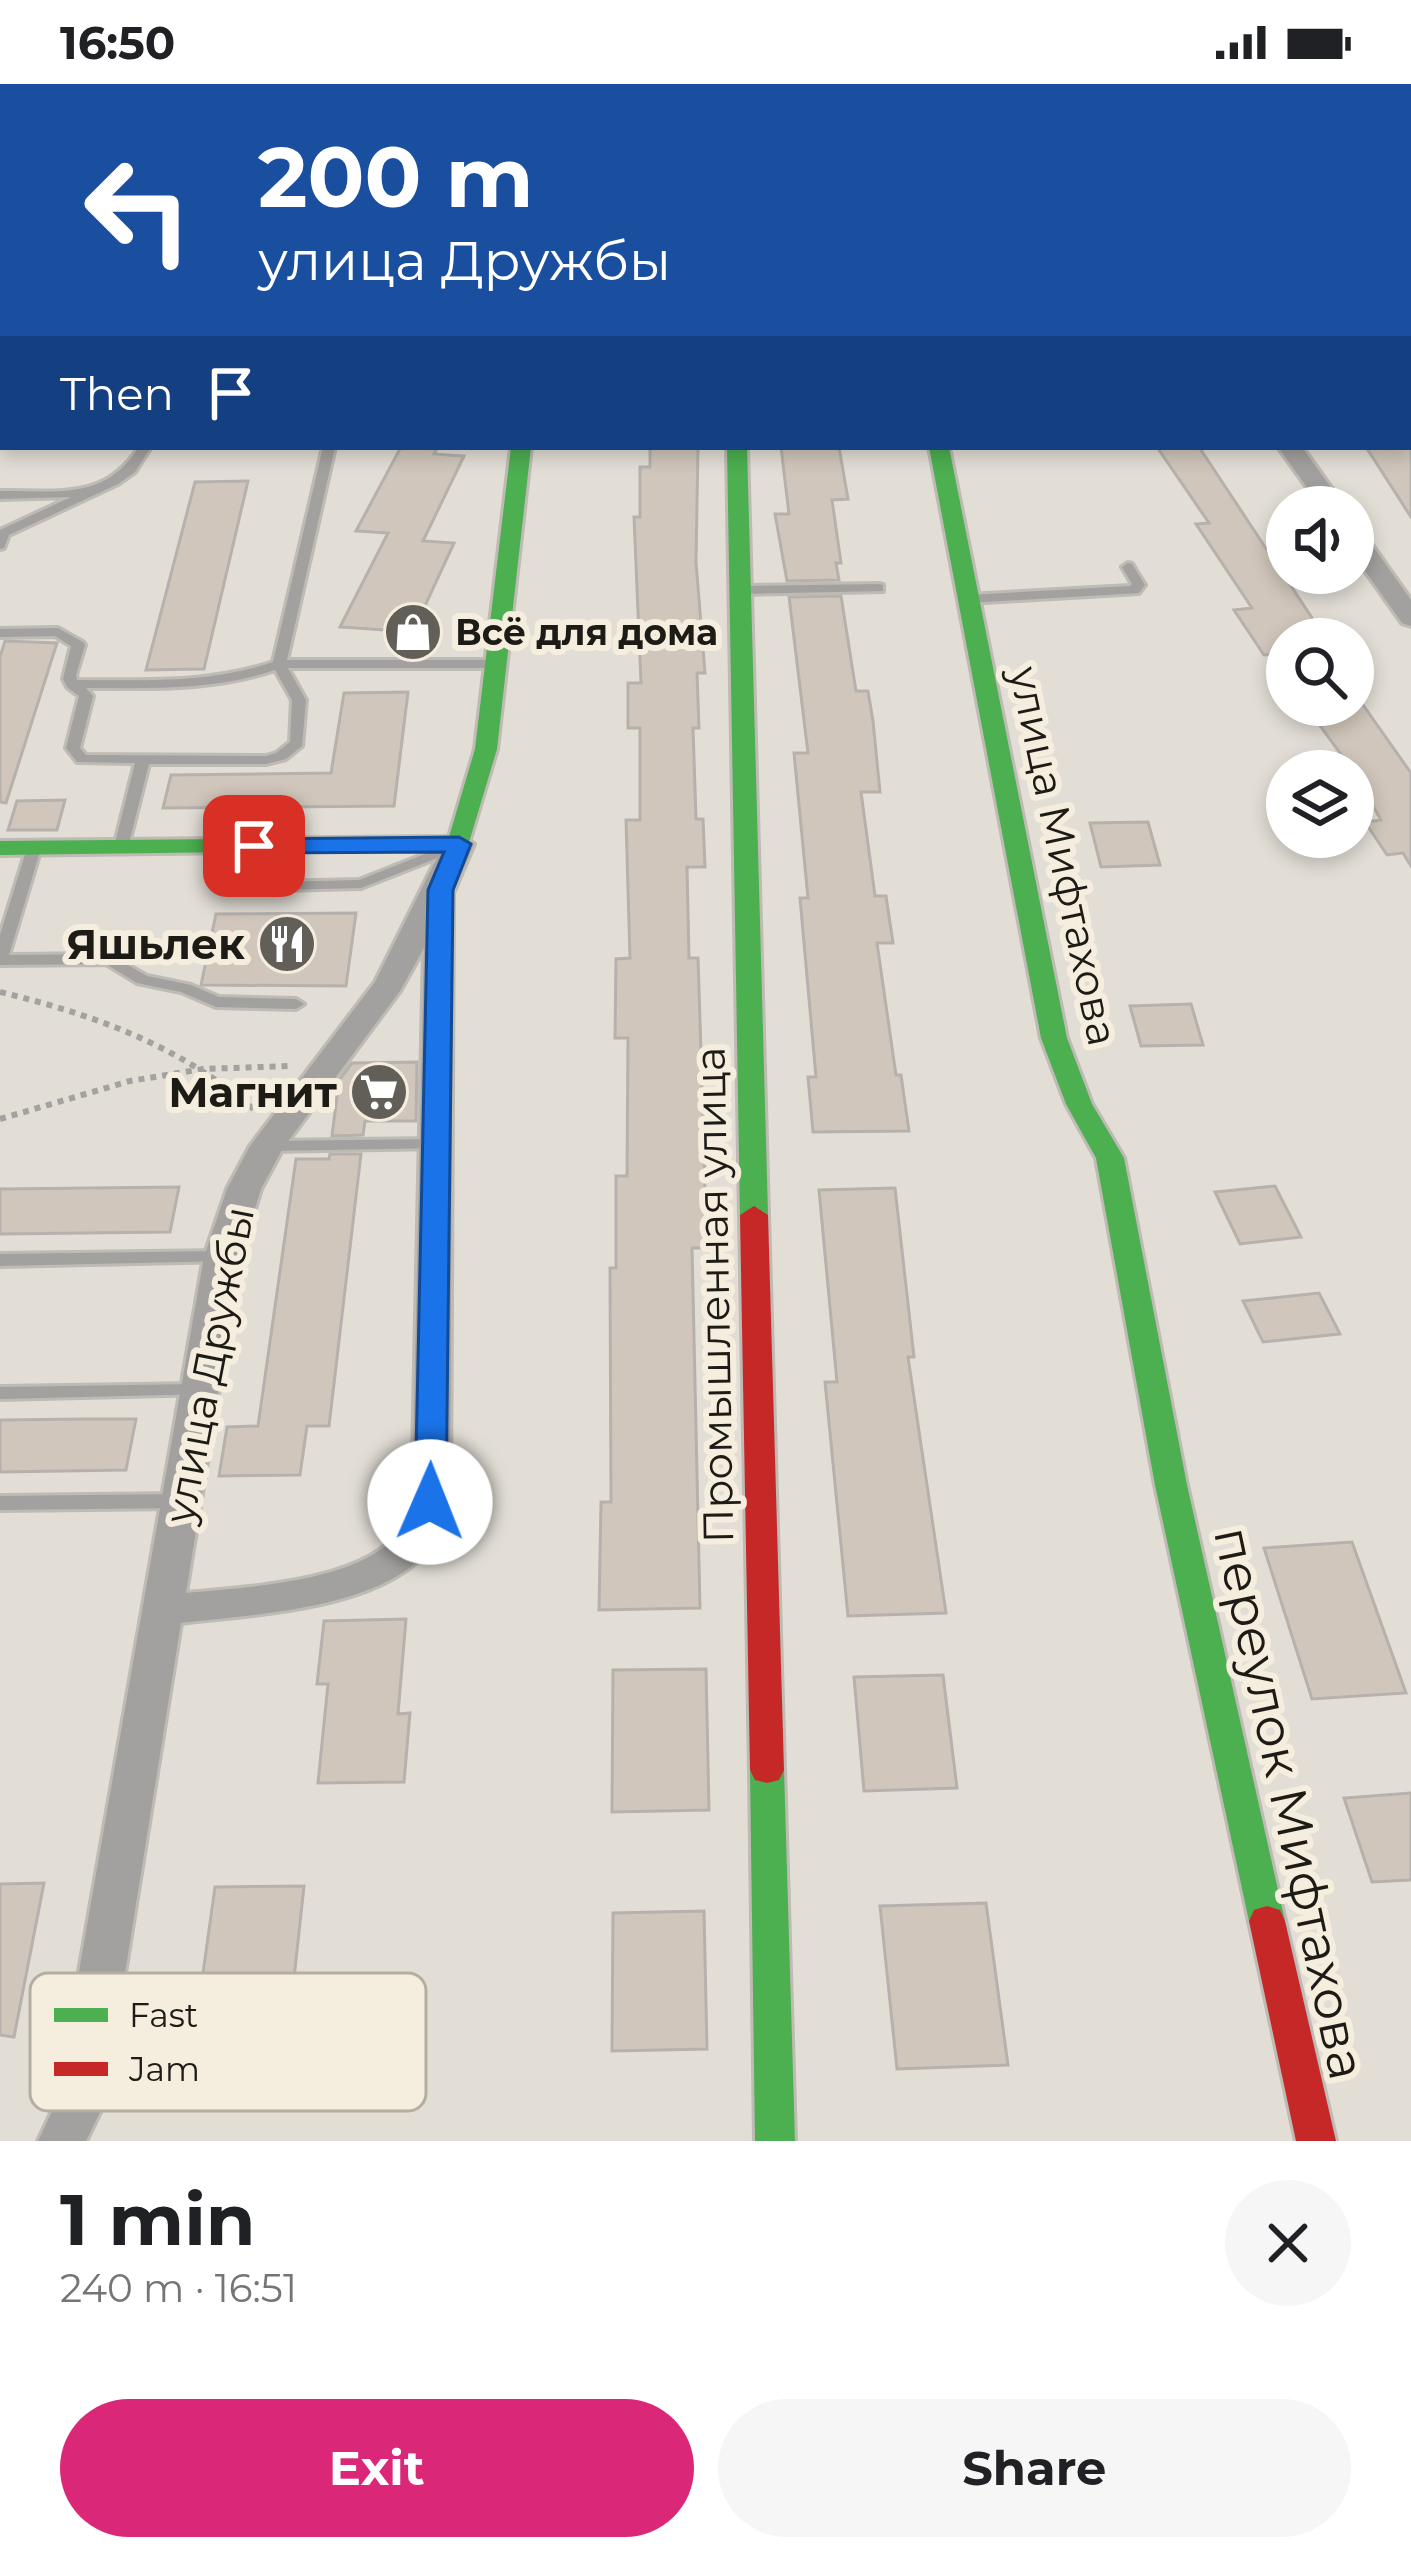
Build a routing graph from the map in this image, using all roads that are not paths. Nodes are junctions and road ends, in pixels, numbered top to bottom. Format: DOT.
graph roads {
  1 [pos="143,450"];
  2 [pos="328,450"];
  3 [pos="521,450"];
  4 [pos="737,450"];
  5 [pos="940,450"];
  6 [pos="1292,450"];
  7 [pos="1318,486"];
  8 [pos="92,493"];
  9 [pos="0,495"];
  10 [pos="0,545"];
  11 [pos="1128,566"];
  12 [pos="1374,566"];
  13 [pos="879,588"];
  14 [pos="740,590"];
  15 [pos="968,599"];
  16 [pos="1411,618"];
  17 [pos="0,633"];
  18 [pos="279,664"];
  19 [pos="496,664"];
  20 [pos="72,684"];
  21 [pos="142,761"];
  22 [pos="459,844"];
  23 [pos="121,847"];
  24 [pos="0,848"];
  25 [pos="34,848"];
  26 [pos="229,887"];
  27 [pos="440,890"];
  28 [pos="0,960"];
  29 [pos="296,1004"];
  30 [pos="272,1140"];
  31 [pos="436,1144"];
  32 [pos="222,1257"];
  33 [pos="0,1260"];
  34 [pos="199,1390"];
  35 [pos="0,1393"];
  36 [pos="1171,1485"];
  37 [pos="181,1501"];
  38 [pos="0,1503"];
  39 [pos="162,1611"];
  40 [pos="102,1973"];
  41 [pos="77,2111"];
  42 [pos="62,2141"];
  43 [pos="775,2141"];
  44 [pos="1316,2141"];
  1 -- 8 [label="lane"];
  2 -- 18 [label="lane"];
  3 -- 19 [label="street, улица Дружбы"];
  4 -- 14 [label="street, Промышленная улица"];
  5 -- 15 [label="street, улица Мифтахова"];
  6 -- 7 [label="street"];
  8 -- 9 [label="lane"];
  8 -- 10 [label="lane"];
  11 -- 15 [label="lane"];
  12 -- 16 [label="street"];
  13 -- 14 [label="lane"];
  14 -- 43 [label="street, Промышленная улица"];
  15 -- 36 [label="street, улица Мифтахова"];
  17 -- 20 [label="lane"];
  18 -- 19 [label="lane"];
  18 -- 20 [label="lane"];
  18 -- 21 [label="lane"];
  19 -- 22 [label="street, улица Дружбы"];
  20 -- 21 [label="lane"];
  21 -- 23 [label="lane"];
  22 -- 23 [label="street"];
  22 -- 26 [label="lane"];
  22 -- 27 [label="street, улица Дружбы"];
  23 -- 25 [label="street"];
  24 -- 25 [label="street"];
  25 -- 28 [label="lane"];
  27 -- 30 [label="street, улица Дружбы"];
  27 -- 31 [label="street, улица Дружбы"];
  28 -- 29 [label="lane"];
  30 -- 31 [label="lane"];
  30 -- 32 [label="street, улица Дружбы"];
  31 -- 39 [label="street, улица Дружбы"];
  32 -- 33 [label="lane"];
  32 -- 34 [label="street, улица Дружбы"];
  34 -- 35 [label="lane"];
  34 -- 37 [label="street, улица Дружбы"];
  36 -- 44 [label="street, переулок Мифтахова"];
  37 -- 38 [label="lane"];
  37 -- 39 [label="street, улица Дружбы"];
  39 -- 40 [label="street, улица Дружбы"];
  41 -- 42 [label="street, улица Дружбы"];
}
